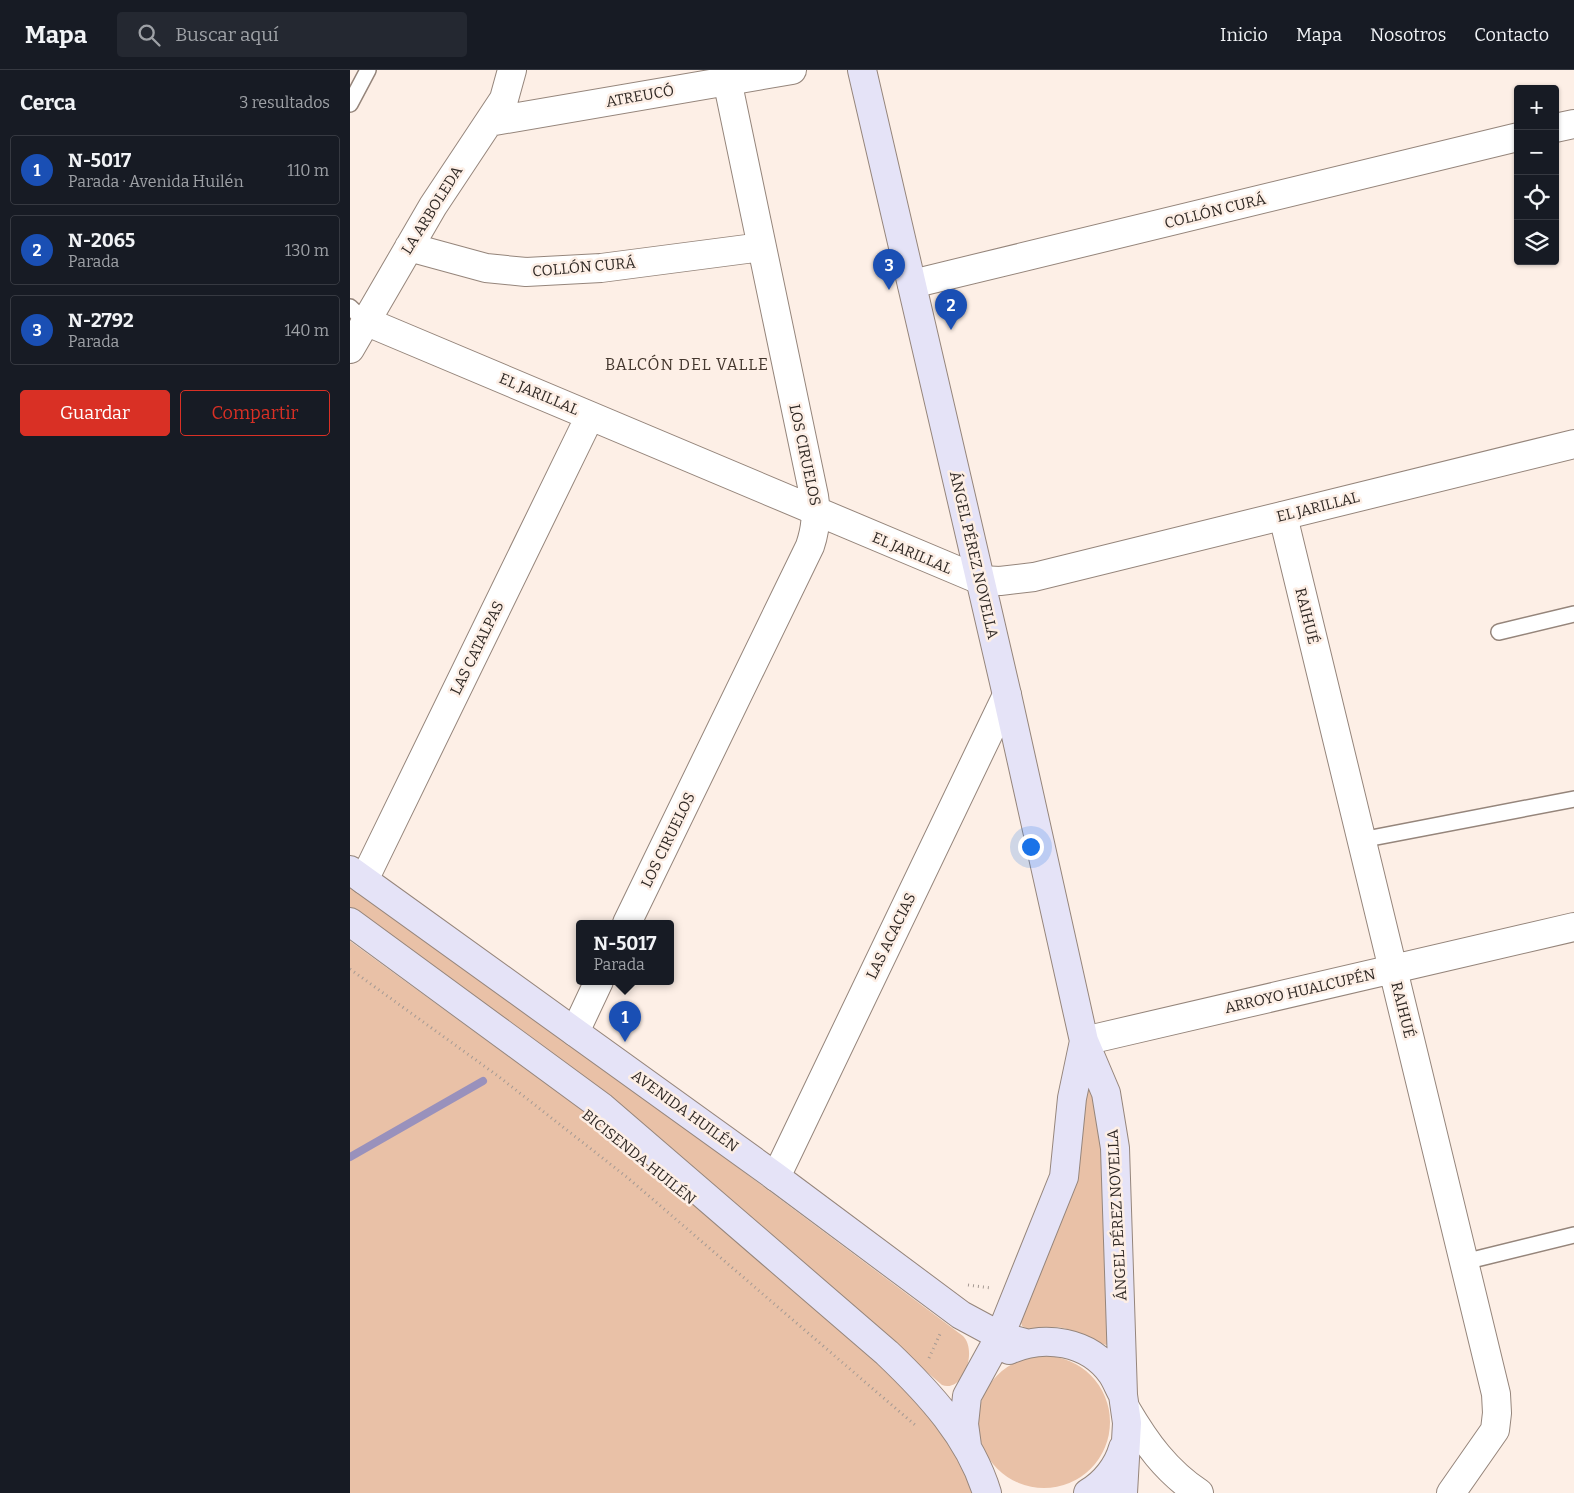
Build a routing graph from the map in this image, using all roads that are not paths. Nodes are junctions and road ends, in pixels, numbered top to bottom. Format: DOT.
graph roads {
  1 [pos="368,70"];
  2 [pos="512,70"];
  3 [pos="792,70"];
  4 [pos="862,70"];
  5 [pos="726,76"];
  6 [pos="350,104"];
  7 [pos="489,122"];
  8 [pos="1574,124"];
  9 [pos="1559,127"];
  10 [pos="1514,138"];
  11 [pos="409,247"];
  12 [pos="762,247"];
  13 [pos="912,284"];
  14 [pos="358,314"];
  15 [pos="350,349"];
  16 [pos="590,416"];
  17 [pos="1574,444"];
  18 [pos="817,512"];
  19 [pos="1283,516"];
  20 [pos="980,580"];
  21 [pos="1574,614"];
  22 [pos="1499,632"];
  23 [pos="1007,695"];
  24 [pos="1574,799"];
  25 [pos="1362,840"];
  26 [pos="357,875"];
  27 [pos="628,920"];
  28 [pos="350,922"];
  29 [pos="1574,927"];
  30 [pos="1393,969"];
  31 [pos="597,985"];
  32 [pos="575,1032"];
  33 [pos="1084,1040"];
  34 [pos="776,1177"];
  35 [pos="1574,1235"];
  36 [pos="1464,1262"];
  37 [pos="1012,1339"];
  38 [pos="1125,1402"];
  39 [pos="1127,1436"];
  40 [pos="968,1452"];
  41 [pos="985,1484"];
  42 [pos="1002,1493"];
  43 [pos="1088,1493"];
  44 [pos="1123,1493"];
  45 [pos="1199,1493"];
  46 [pos="1451,1493"];
  1 -- 6 [label="lane"];
  2 -- 7 [label="street, LA ARBOLEDA"];
  3 -- 5 [label="street, ATREUCÓ"];
  4 -- 13 [label="main road, ÁNGEL PÉREZ NOVELLA"];
  5 -- 7 [label="street, ATREUCÓ"];
  5 -- 12 [label="street, LOS CIRUELOS"];
  7 -- 11 [label="street, LA ARBOLEDA"];
  8 -- 9 [label="street"];
  10 -- 13 [label="street, COLLÓN CURÁ"];
  11 -- 12 [label="street, COLLÓN CURÁ"];
  11 -- 14 [label="street, LA ARBOLEDA"];
  12 -- 18 [label="street, LOS CIRUELOS"];
  13 -- 20 [label="main road, ÁNGEL PÉREZ NOVELLA"];
  14 -- 15 [label="street, LA ARBOLEDA"];
  14 -- 16 [label="street, EL JARILLAL"];
  16 -- 18 [label="street, EL JARILLAL"];
  16 -- 26 [label="street, LAS CATALPAS"];
  17 -- 19 [label="street, EL JARILLAL"];
  18 -- 20 [label="street, EL JARILLAL"];
  18 -- 27 [label="street, LOS CIRUELOS"];
  19 -- 20 [label="street, EL JARILLAL"];
  19 -- 25 [label="street, RAIHUÉ"];
  20 -- 23 [label="main road, ÁNGEL PÉREZ NOVELLA"];
  21 -- 22 [label="lane"];
  23 -- 33 [label="main road, ÁNGEL PÉREZ NOVELLA"];
  23 -- 34 [label="street, LAS ACACIAS"];
  24 -- 25 [label="lane"];
  25 -- 30 [label="street, RAIHUÉ"];
  26 -- 32 [label="main road, AVENIDA HUILÉN"];
  28 -- 40 [label="main road"];
  29 -- 30 [label="street, ARROYO HUALCUPÉN"];
  30 -- 33 [label="street, ARROYO HUALCUPÉN"];
  30 -- 36 [label="street, RAIHUÉ"];
  31 -- 32 [label="street"];
  32 -- 34 [label="main road, AVENIDA HUILÉN"];
  33 -- 37 [label="main road, ÁNGEL PÉREZ NOVELLA"];
  33 -- 38 [label="main road, ÁNGEL PÉREZ NOVELLA"];
  34 -- 37 [label="main road, AVENIDA HUILÉN"];
  35 -- 36 [label="lane"];
  36 -- 46 [label="street, RAIHUÉ"];
  37 -- 38 [label="main road, ÁNGEL PÉREZ NOVELLA"];
  37 -- 40 [label="main road, ÁNGEL PÉREZ NOVELLA"];
  38 -- 39 [label="main road, ÁNGEL PÉREZ NOVELLA"];
  38 -- 45 [label="street"];
  39 -- 43 [label="main road, ÁNGEL PÉREZ NOVELLA"];
  39 -- 44 [label="main road, ÁNGEL PÉREZ NOVELLA"];
  40 -- 41 [label="main road, ÁNGEL PÉREZ NOVELLA"];
  41 -- 42 [label="main road, ÁNGEL PÉREZ NOVELLA"];
}
